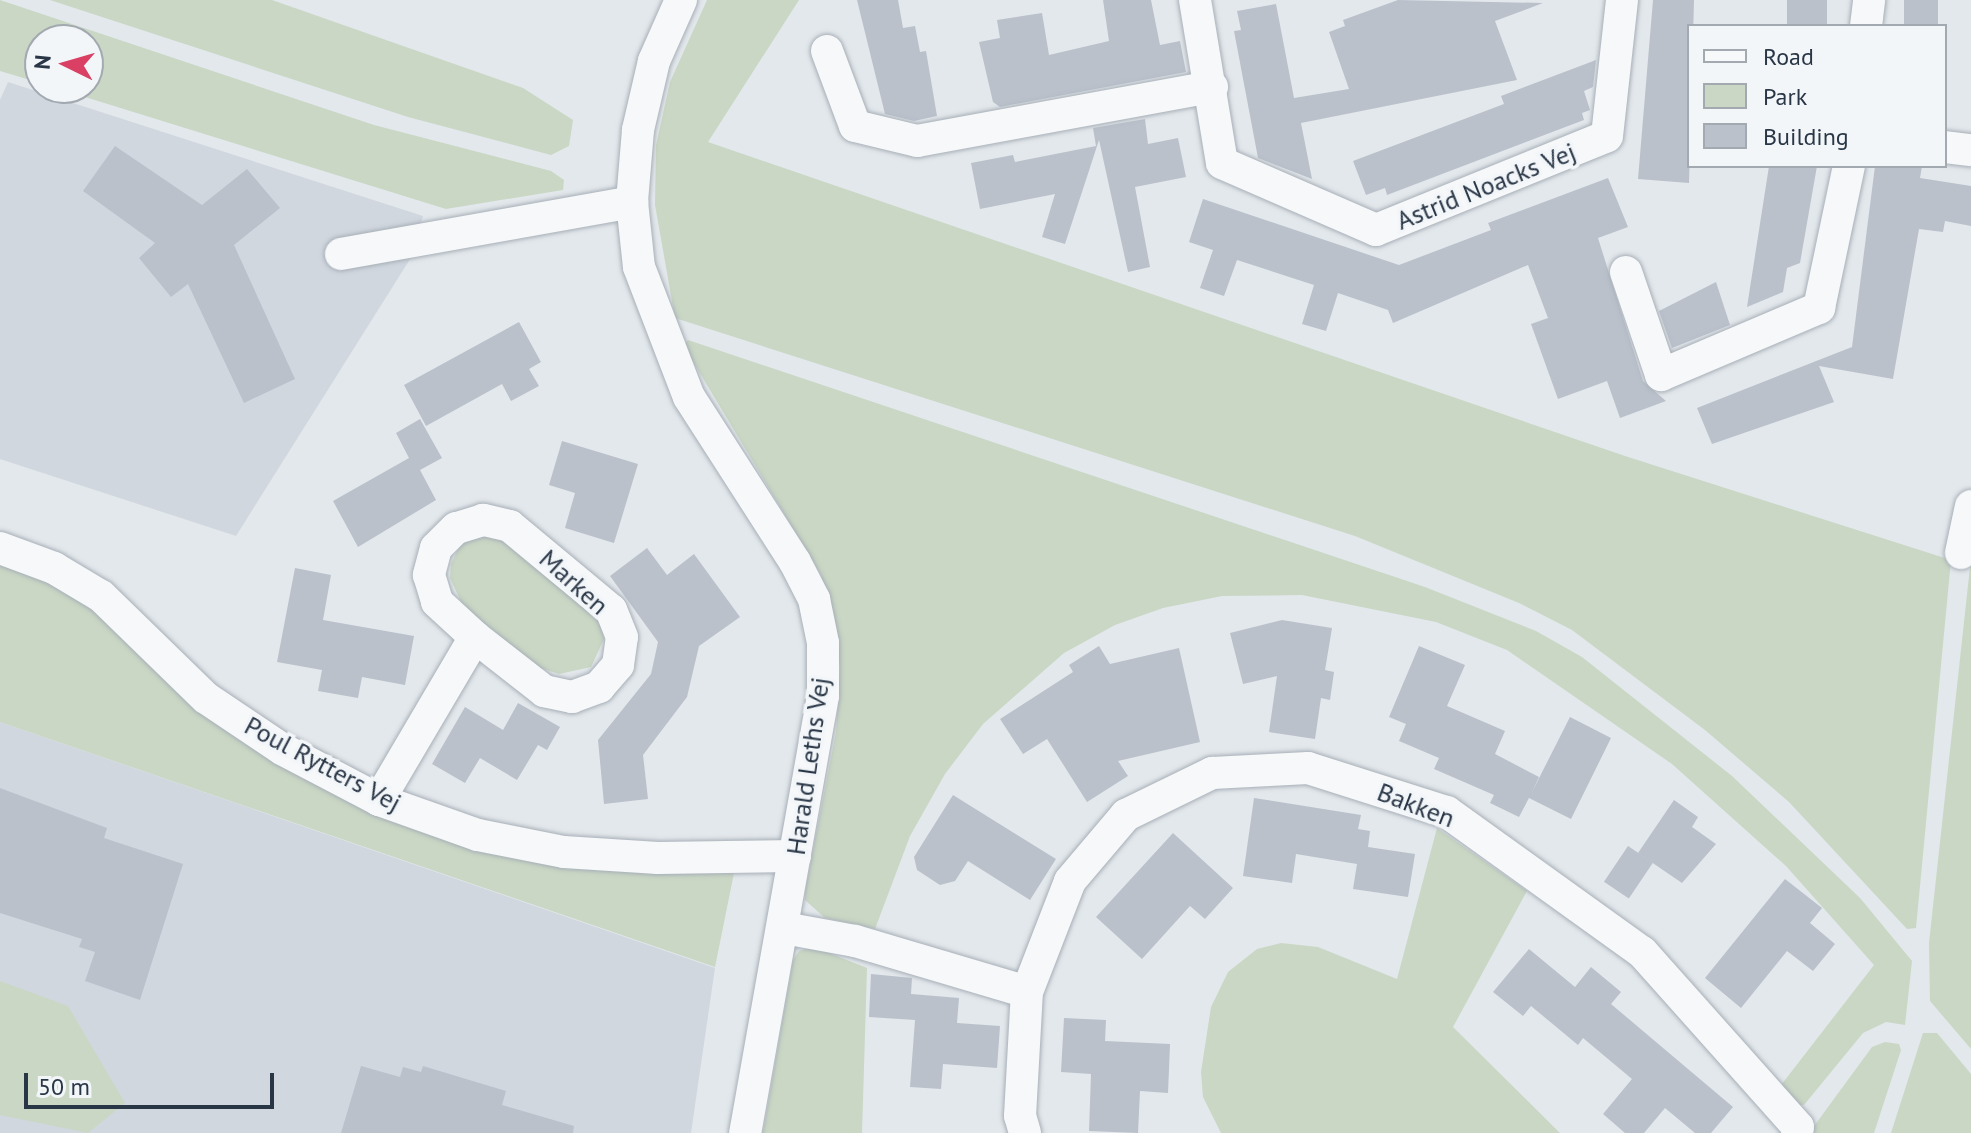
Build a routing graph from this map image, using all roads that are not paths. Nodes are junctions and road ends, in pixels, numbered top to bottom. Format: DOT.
graph roads {
  1 [pos="681,0"];
  2 [pos="1195,0"];
  3 [pos="1622,0"];
  4 [pos="1869,0"];
  5 [pos="1866,24"];
  6 [pos="827,51"];
  7 [pos="1212,87"];
  8 [pos="1947,147"];
  9 [pos="1971,150"];
  10 [pos="1849,168"];
  11 [pos="632,202"];
  12 [pos="341,254"];
  13 [pos="1626,272"];
  14 [pos="1971,506"];
  15 [pos="0,548"];
  16 [pos="1961,553"];
  17 [pos="475,637"];
  18 [pos="379,800"];
  19 [pos="795,856"];
  20 [pos="784,928"];
  21 [pos="1027,992"];
  22 [pos="745,1133"];
  23 [pos="1025,1133"];
  24 [pos="1797,1133"];
  1 -- 11 [label="street, Harald Leths Vej"];
  2 -- 7 [label="street, Astrid Noacks Vej"];
  3 -- 7 [label="street, Astrid Noacks Vej"];
  4 -- 5 [label="street"];
  6 -- 7 [label="street"];
  8 -- 9 [label="street"];
  10 -- 13 [label="street"];
  11 -- 12 [label="street"];
  11 -- 19 [label="street, Harald Leths Vej"];
  14 -- 16 [label="street"];
  15 -- 18 [label="street, Poul Rytters Vej"];
  17 -- 17 [label="street, Marken"];
  17 -- 18 [label="street"];
  18 -- 19 [label="street, Poul Rytters Vej"];
  19 -- 20 [label="street, Harald Leths Vej"];
  20 -- 21 [label="street"];
  20 -- 22 [label="street, Harald Leths Vej"];
  21 -- 23 [label="street, Bakken"];
  21 -- 24 [label="street, Bakken"];
}
